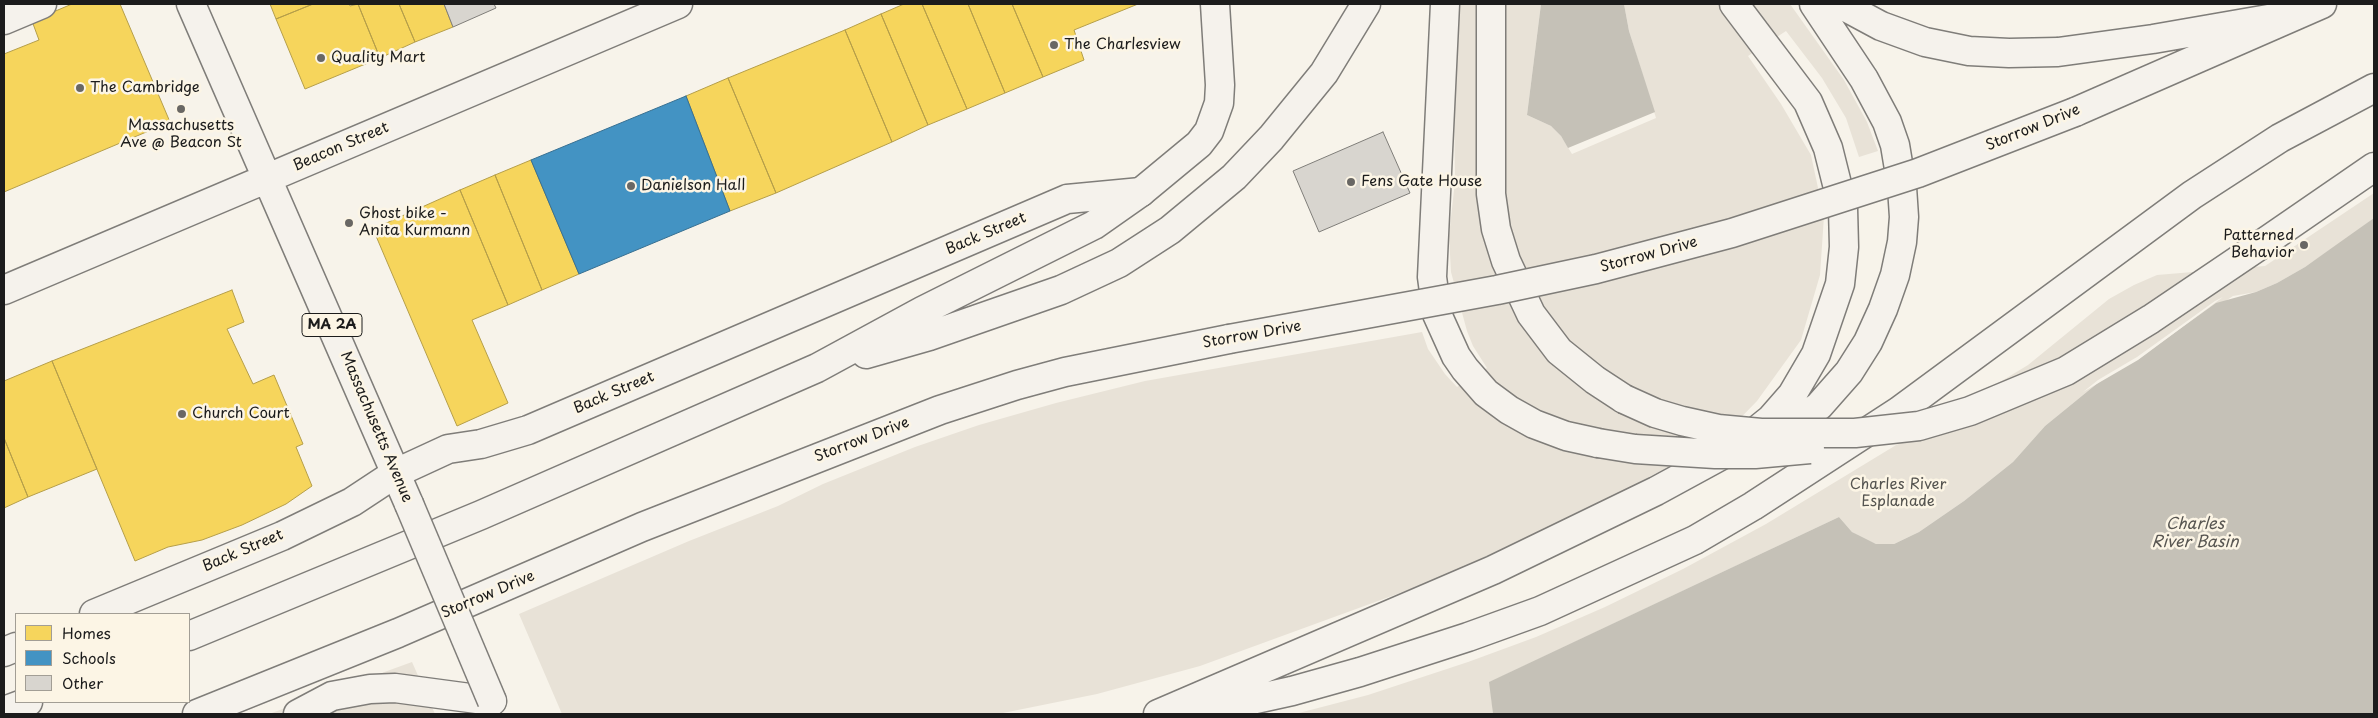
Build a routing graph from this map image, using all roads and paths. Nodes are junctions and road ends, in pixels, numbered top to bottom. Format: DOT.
graph roads {
  1 [pos="42,4"];
  2 [pos="191,4"];
  3 [pos="678,4"];
  4 [pos="1215,4"];
  5 [pos="1366,4"];
  6 [pos="1445,4"];
  7 [pos="1491,4"];
  8 [pos="1734,4"];
  9 [pos="1814,4"];
  10 [pos="1840,4"];
  11 [pos="2322,4"];
  12 [pos="2297,14"];
  13 [pos="4,20"];
  14 [pos="2374,88"];
  15 [pos="2374,167"];
  16 [pos="266,179"];
  17 [pos="1141,192"];
  18 [pos="4,290"];
  19 [pos="816,368"];
  20 [pos="1919,426"];
  21 [pos="1735,448"];
  22 [pos="396,473"];
  23 [pos="96,613"];
  24 [pos="190,636"];
  25 [pos="25,703"];
  26 [pos="495,707"];
  27 [pos="4,711"];
  28 [pos="197,714"];
  29 [pos="298,714"];
  30 [pos="1158,714"];
  31 [pos="1188,714"];
  1 -- 13 [label="main road"];
  2 -- 16 [label="main road, Massachusetts Avenue / MA 2A"];
  3 -- 16 [label="main road, Beacon Street"];
  4 -- 17 [label="main road"];
  5 -- 19 [label="main road"];
  6 -- 20 [label="main road, bridge"];
  7 -- 20 [label="main road, bridge"];
  8 -- 21 [label="main road"];
  9 -- 21 [label="main road"];
  10 -- 12 [label="main road"];
  11 -- 12 [label="main road, Storrow Drive"];
  12 -- 28 [label="main road, Storrow Drive, bridge"];
  14 -- 31 [label="main road"];
  15 -- 20 [label="main road, bridge"];
  16 -- 18 [label="main road, Beacon Street"];
  16 -- 22 [label="main road, Massachusetts Avenue / MA 2A"];
  17 -- 19 [label="main road"];
  17 -- 22 [label="main road, Back Street"];
  19 -- 24 [label="main road"];
  21 -- 30 [label="main road"];
  22 -- 23 [label="main road, Back Street"];
  22 -- 26 [label="main road, Massachusetts Avenue / MA 2A, bridge"];
  25 -- 27 [label="main road"];
  26 -- 29 [label="main road"];
}
